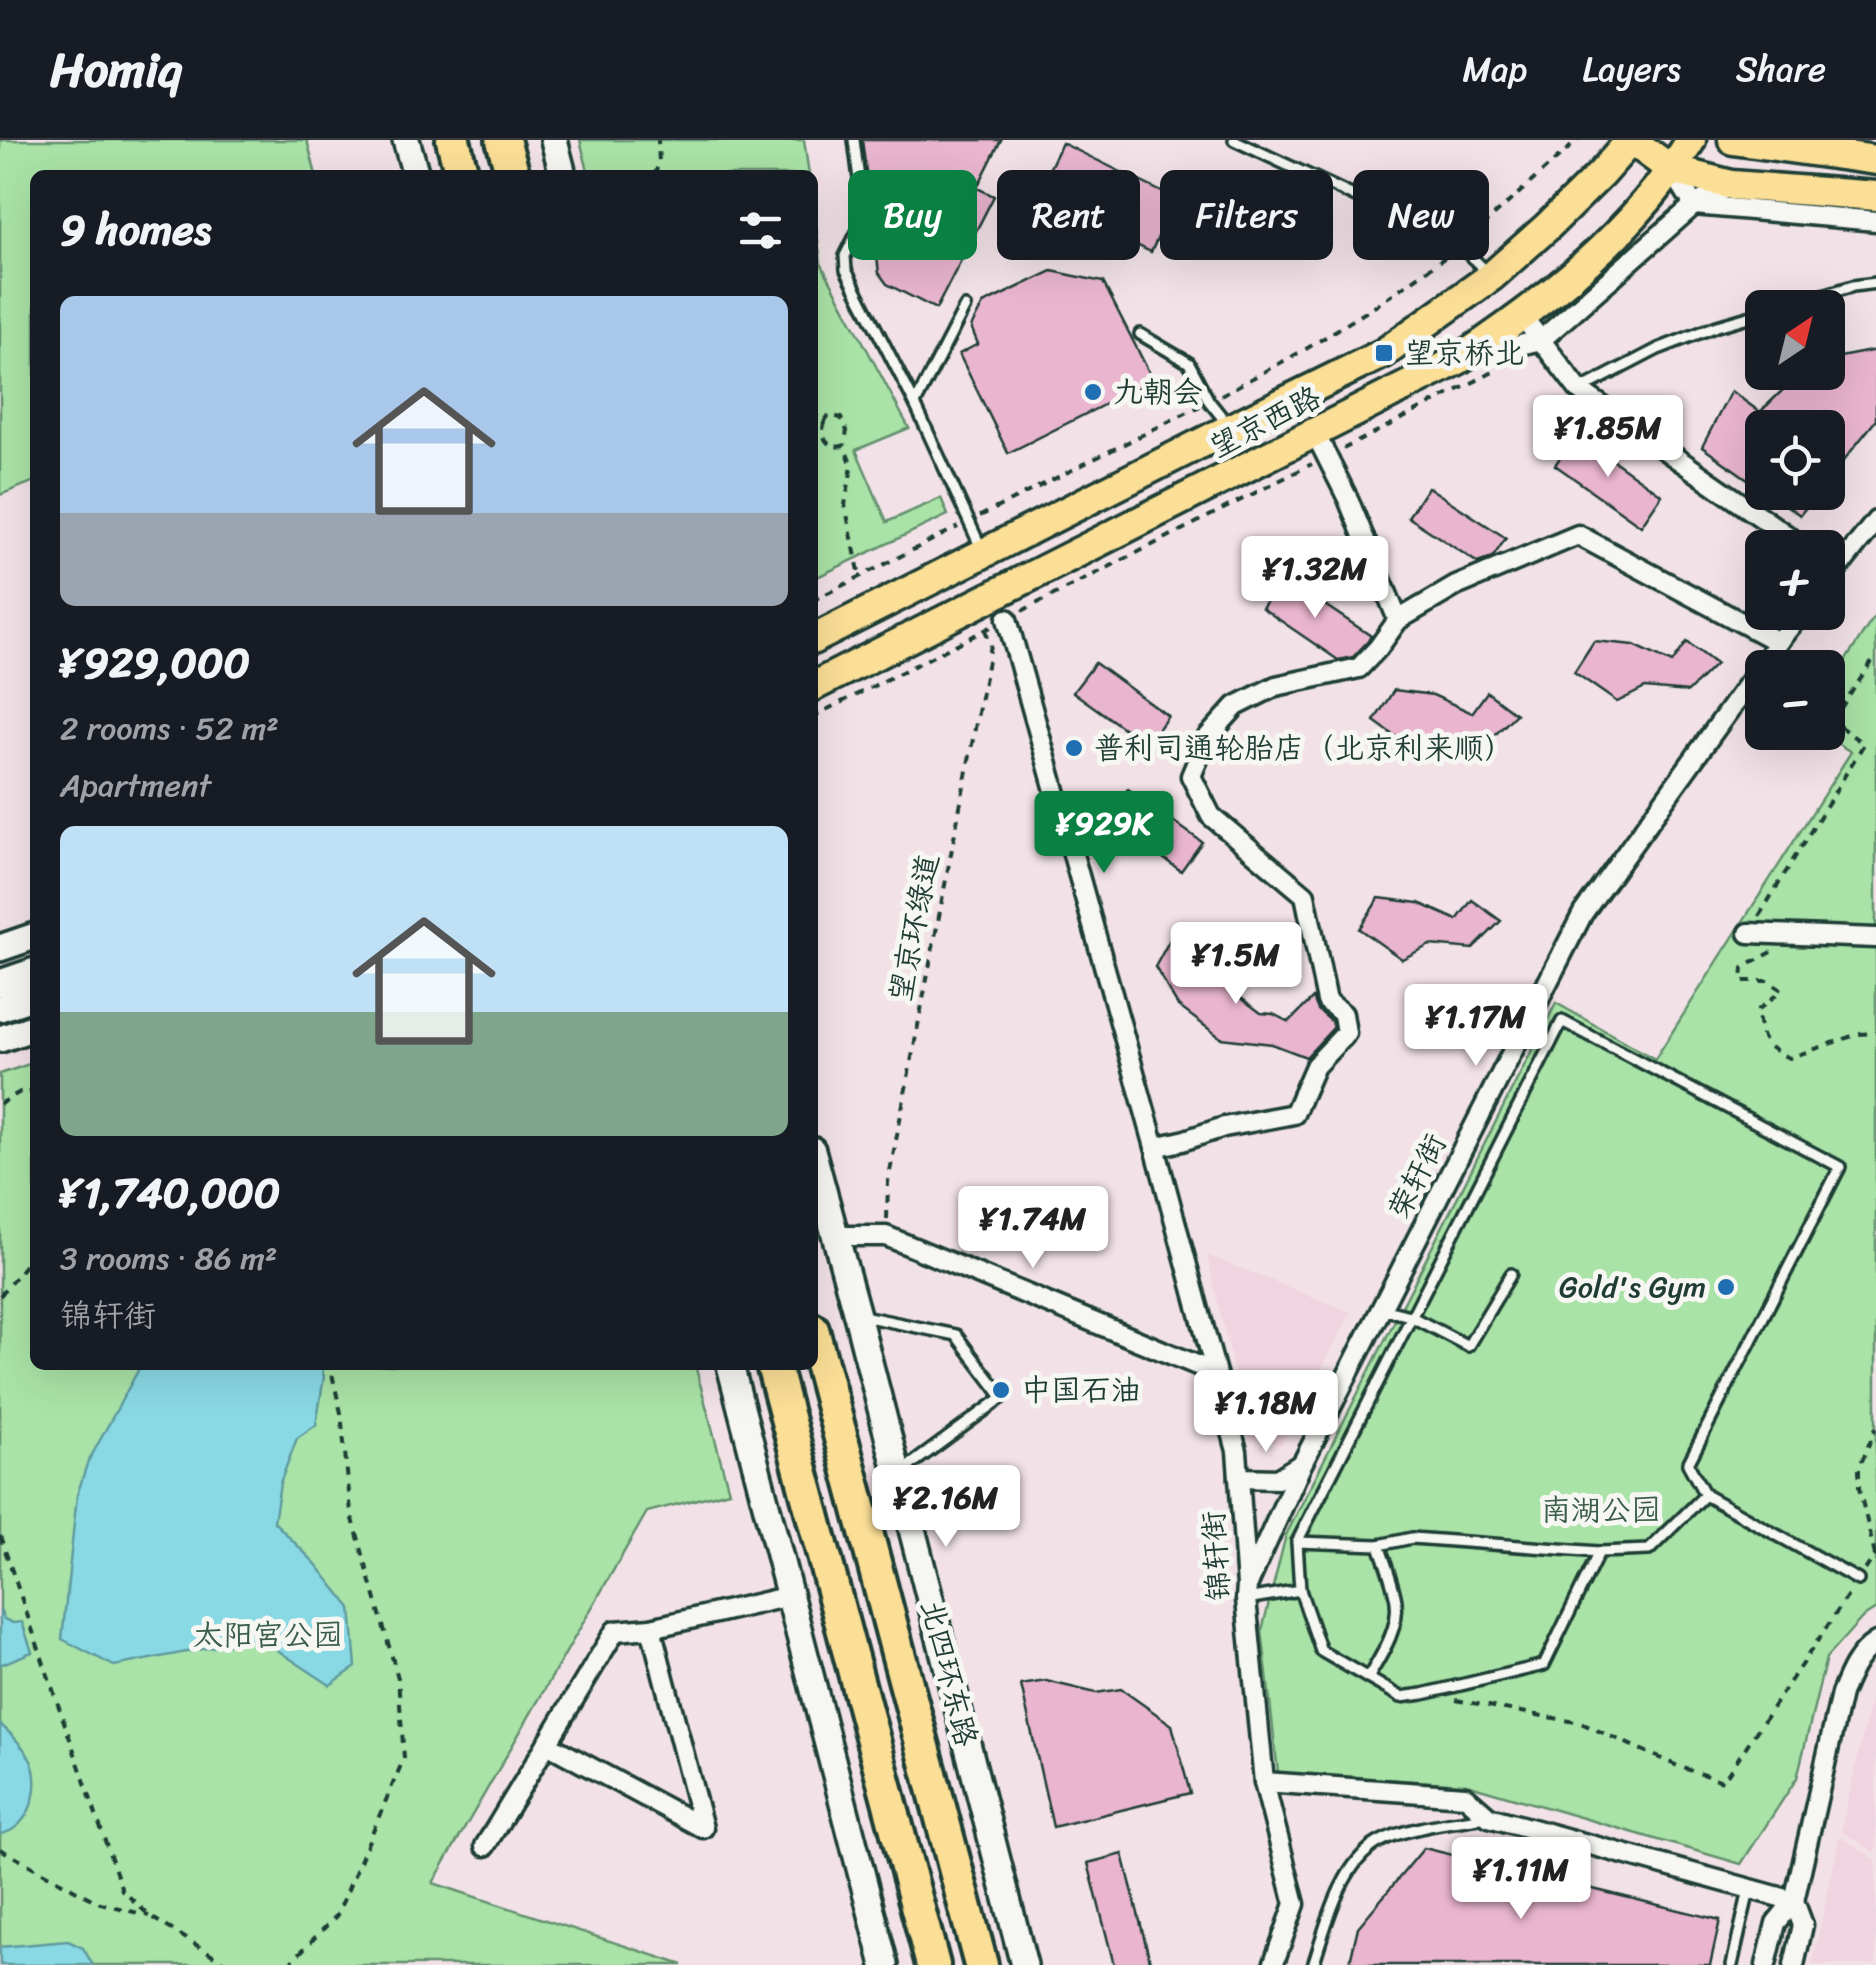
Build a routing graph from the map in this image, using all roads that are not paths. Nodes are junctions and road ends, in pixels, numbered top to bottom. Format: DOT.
graph roads {
  1 [pos="406,140"];
  2 [pos="453,140"];
  3 [pos="504,140"];
  4 [pos="554,140"];
  5 [pos="854,140"];
  6 [pos="1234,140"];
  7 [pos="1631,140"];
  8 [pos="1691,140"];
  9 [pos="1733,140"];
  10 [pos="1876,160"];
  11 [pos="415,170"];
  12 [pos="461,170"];
  13 [pos="512,170"];
  14 [pos="561,170"];
  15 [pos="1672,170"];
  16 [pos="1732,185"];
  17 [pos="1876,196"];
  18 [pos="1694,204"];
  19 [pos="1876,222"];
  20 [pos="1492,276"];
  21 [pos="1876,283"];
  22 [pos="1840,290"];
  23 [pos="965,308"];
  24 [pos="1523,317"];
  25 [pos="1745,318"];
  26 [pos="1140,334"];
  27 [pos="1541,340"];
  28 [pos="1458,360"];
  29 [pos="1580,390"];
  30 [pos="915,404"];
  31 [pos="1231,428"];
  32 [pos="1321,445"];
  33 [pos="1876,521"];
  34 [pos="1778,530"];
  35 [pos="984,552"];
  36 [pos="1845,556"];
  37 [pos="1007,619"];
  38 [pos="1398,620"];
  39 [pos="1788,630"];
  40 [pos="818,637"];
  41 [pos="1778,642"];
  42 [pos="818,684"];
  43 [pos="1749,933"];
  44 [pos="30,937"];
  45 [pos="1876,938"];
  46 [pos="0,948"];
  47 [pos="30,974"];
  48 [pos="0,984"];
  49 [pos="30,998"];
  50 [pos="0,1008"];
  51 [pos="30,1029"];
  52 [pos="0,1040"];
  53 [pos="1156,1146"];
  54 [pos="818,1172"];
  55 [pos="836,1236"];
  56 [pos="1510,1274"];
  57 [pos="1380,1309"];
  58 [pos="858,1316"];
  59 [pos="1410,1316"];
  60 [pos="818,1352"];
  61 [pos="731,1370"];
  62 [pos="774,1370"];
  63 [pos="1216,1373"];
  64 [pos="1302,1464"];
  65 [pos="898,1474"];
  66 [pos="1239,1478"];
  67 [pos="1705,1495"];
  68 [pos="1297,1542"];
  69 [pos="1379,1545"];
  70 [pos="1599,1552"];
  71 [pos="1858,1580"];
  72 [pos="1300,1590"];
  73 [pos="1247,1592"];
  74 [pos="790,1596"];
  75 [pos="652,1628"];
  76 [pos="1876,1642"];
  77 [pos="1368,1678"];
  78 [pos="547,1744"];
  79 [pos="1264,1782"];
  80 [pos="1489,1817"];
  81 [pos="485,1846"];
  82 [pos="1750,1888"];
  83 [pos="1794,1901"];
  84 [pos="885,1965"];
  85 [pos="933,1965"];
  86 [pos="980,1965"];
  87 [pos="1024,1965"];
  88 [pos="1274,1965"];
  89 [pos="1314,1965"];
  90 [pos="1732,1965"];
  91 [pos="1766,1965"];
  92 [pos="1794,1965"];
  1 -- 11 [label="street"];
  2 -- 12 [label="highway"];
  3 -- 13 [label="highway"];
  4 -- 14 [label="street"];
  5 -- 30 [label="lane"];
  6 -- 20 [label="lane"];
  7 -- 15 [label="main road"];
  7 -- 20 [label="main road, 望京西路"];
  8 -- 15 [label="main road, 望京西路"];
  9 -- 10 [label="main road"];
  15 -- 16 [label="main road"];
  15 -- 18 [label="street"];
  15 -- 24 [label="main road, 望京西路"];
  16 -- 17 [label="main road"];
  16 -- 18 [label="street"];
  18 -- 19 [label="street"];
  18 -- 27 [label="street"];
  20 -- 31 [label="main road, 望京西路"];
  21 -- 22 [label="lane"];
  23 -- 30 [label="lane"];
  24 -- 27 [label="street"];
  24 -- 28 [label="main road, 望京西路"];
  25 -- 29 [label="lane"];
  26 -- 31 [label="lane"];
  27 -- 28 [label="street"];
  27 -- 29 [label="street"];
  28 -- 32 [label="main road, 望京西路"];
  29 -- 34 [label="street"];
  30 -- 35 [label="lane"];
  31 -- 35 [label="main road, 望京西路"];
  32 -- 38 [label="street"];
  32 -- 42 [label="main road, 望京西路"];
  33 -- 36 [label="street"];
  35 -- 40 [label="main road, 望京西路"];
  37 -- 53 [label="street, 锦轩街"];
  38 -- 41 [label="street"];
  38 -- 53 [label="street"];
  39 -- 41 [label="street, 荣轩街"];
  41 -- 57 [label="street, 荣轩街"];
  43 -- 45 [label="street"];
  44 -- 46 [label="street"];
  47 -- 48 [label="street"];
  49 -- 50 [label="street"];
  51 -- 52 [label="street"];
  53 -- 63 [label="street, 锦轩街"];
  54 -- 55 [label="street, 北四环东路"];
  55 -- 58 [label="street, 北四环东路"];
  55 -- 63 [label="street"];
  56 -- 59 [label="lane"];
  57 -- 59 [label="lane"];
  57 -- 64 [label="street, 荣轩街"];
  58 -- 65 [label="street, 北四环东路"];
  58 -- 65 [label="lane"];
  59 -- 67 [label="lane"];
  59 -- 68 [label="lane"];
  60 -- 86 [label="highway, 北四环东路"];
  61 -- 74 [label="street"];
  62 -- 85 [label="highway"];
  63 -- 66 [label="street, 锦轩街"];
  64 -- 66 [label="street"];
  64 -- 73 [label="street, 荣轩街"];
  65 -- 87 [label="street, 北四环东路"];
  66 -- 73 [label="street, 锦轩街"];
  67 -- 70 [label="lane"];
  67 -- 71 [label="lane"];
  68 -- 69 [label="lane"];
  68 -- 72 [label="lane"];
  69 -- 70 [label="lane"];
  69 -- 77 [label="lane"];
  70 -- 77 [label="lane"];
  72 -- 73 [label="lane"];
  72 -- 77 [label="lane"];
  73 -- 79 [label="street, 锦轩街"];
  74 -- 75 [label="street"];
  74 -- 84 [label="street"];
  75 -- 78 [label="street"];
  75 -- 78 [label="street"];
  76 -- 83 [label="street"];
  78 -- 81 [label="street"];
  79 -- 80 [label="street"];
  79 -- 88 [label="street, 锦轩街"];
  80 -- 82 [label="street"];
  80 -- 89 [label="lane"];
  82 -- 83 [label="street"];
  82 -- 90 [label="lane"];
  83 -- 91 [label="street"];
  83 -- 92 [label="street"];
}
